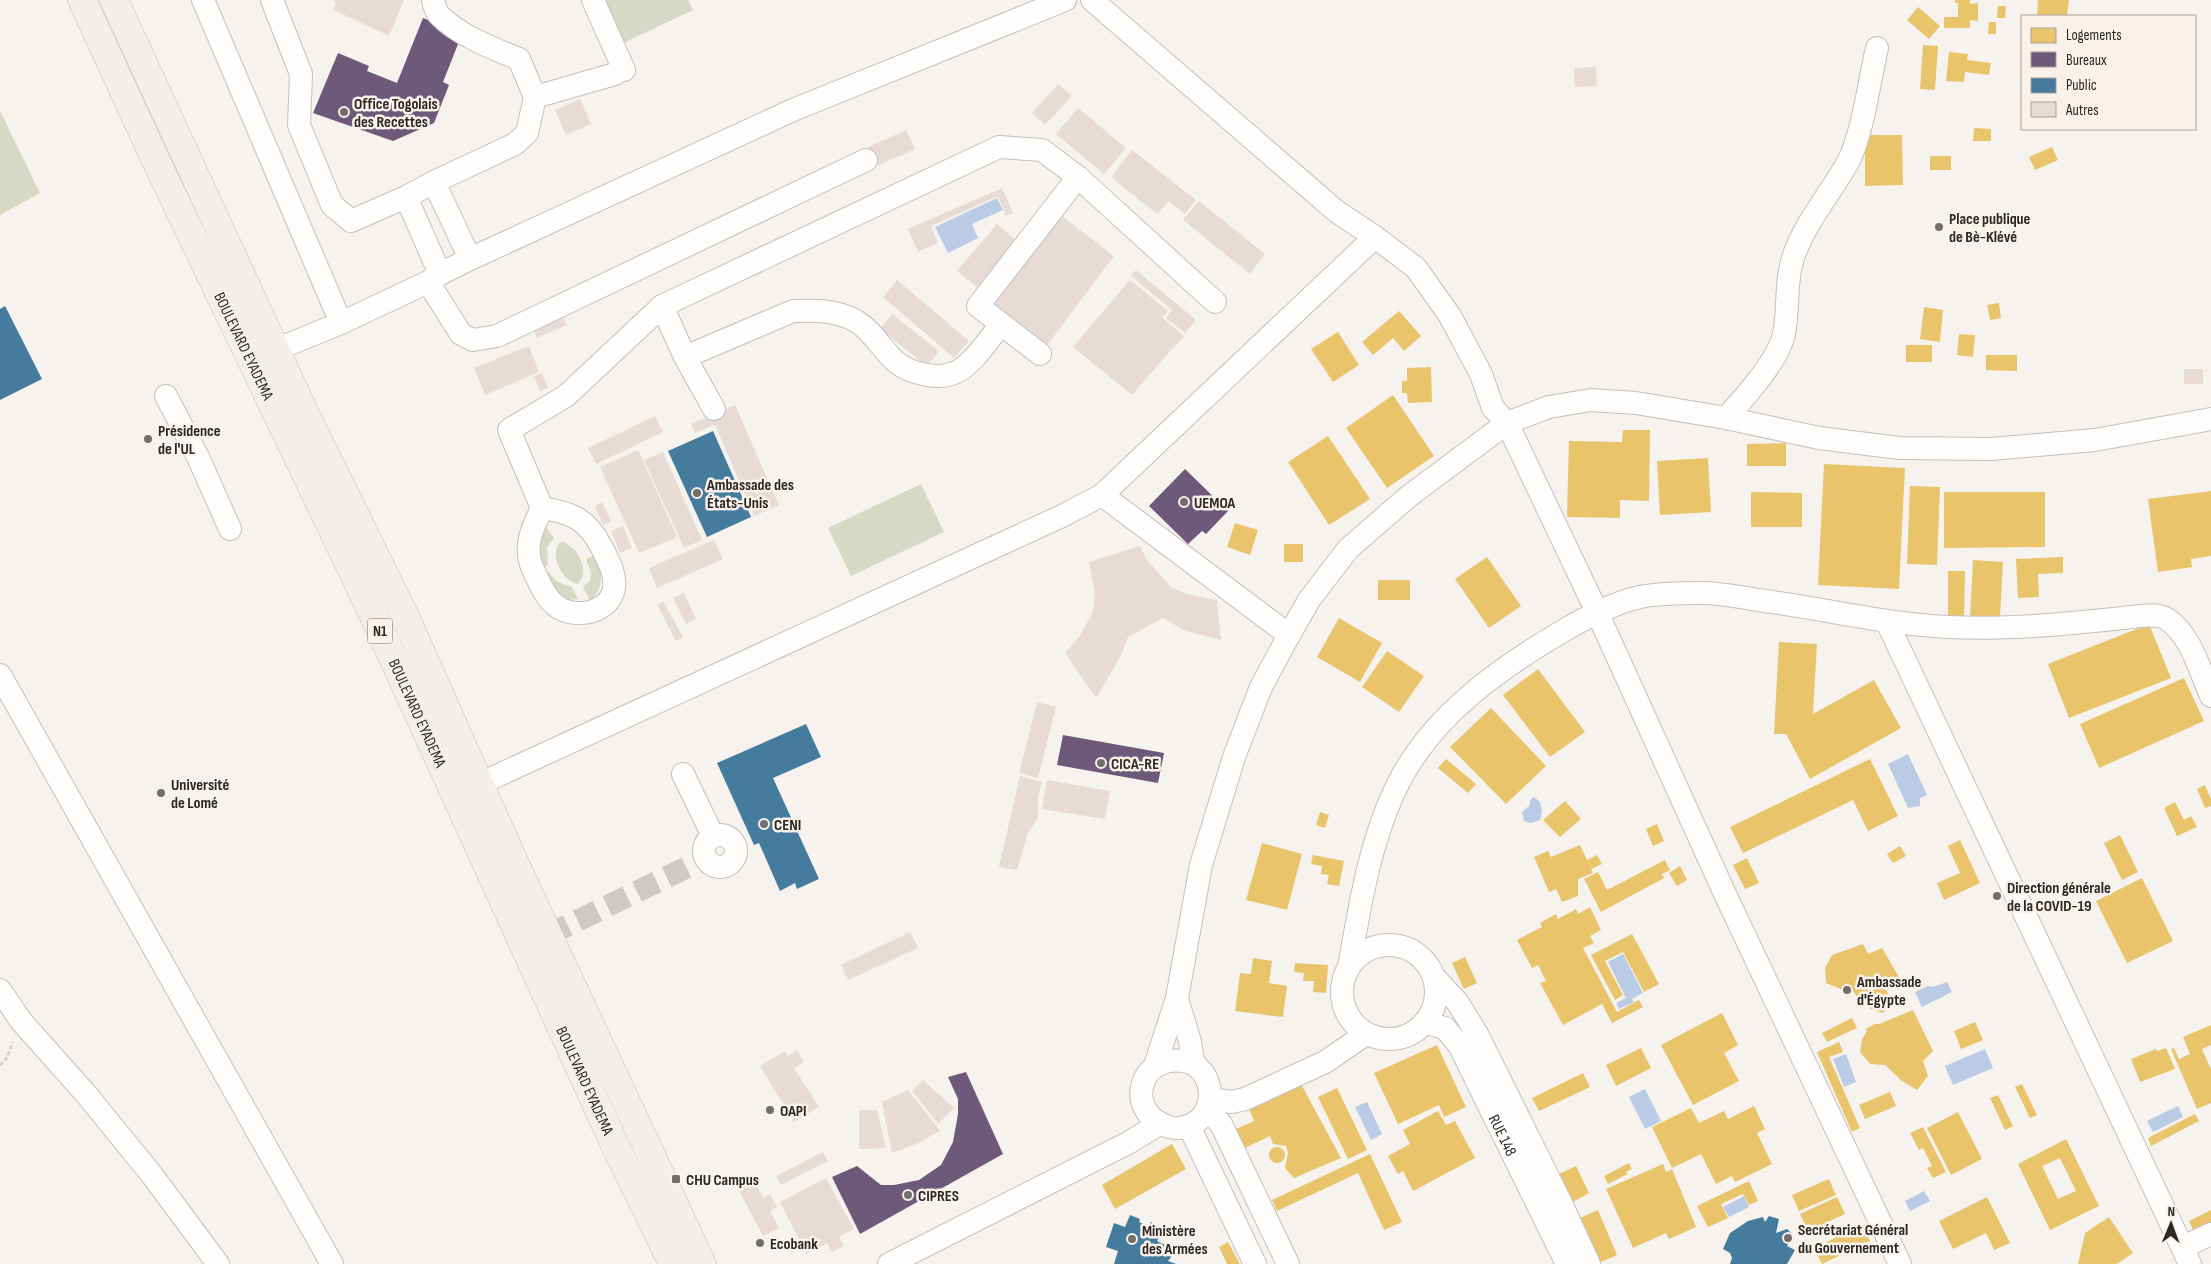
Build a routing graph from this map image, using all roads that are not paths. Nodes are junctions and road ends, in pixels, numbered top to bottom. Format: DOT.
graph roads {
  1 [pos="82,0"];
  2 [pos="114,0"];
  3 [pos="202,0"];
  4 [pos="272,0"];
  5 [pos="433,0"];
  6 [pos="594,0"];
  7 [pos="1065,0"];
  8 [pos="1092,0"];
  9 [pos="1877,48"];
  10 [pos="535,97"];
  11 [pos="866,160"];
  12 [pos="1078,177"];
  13 [pos="434,182"];
  14 [pos="406,197"];
  15 [pos="1375,237"];
  16 [pos="470,259"];
  17 [pos="434,278"];
  18 [pos="1215,302"];
  19 [pos="662,306"];
  20 [pos="341,323"];
  21 [pos="1002,324"];
  22 [pos="275,350"];
  23 [pos="248,353"];
  24 [pos="1040,354"];
  25 [pos="685,357"];
  26 [pos="166,396"];
  27 [pos="714,409"];
  28 [pos="1726,418"];
  29 [pos="2211,419"];
  30 [pos="1507,423"];
  31 [pos="1102,495"];
  32 [pos="542,508"];
  33 [pos="230,529"];
  34 [pos="1597,612"];
  35 [pos="1887,622"];
  36 [pos="1289,634"];
  37 [pos="0,675"];
  38 [pos="2211,696"];
  39 [pos="683,774"];
  40 [pos="467,789"];
  41 [pos="713,836"];
  42 [pos="1349,967"];
  43 [pos="1434,977"];
  44 [pos="0,990"];
  45 [pos="1177,998"];
  46 [pos="1426,1023"];
  47 [pos="1366,1034"];
  48 [pos="1196,1065"];
  49 [pos="1155,1066"];
  50 [pos="1209,1104"];
  51 [pos="1159,1124"];
  52 [pos="1190,1126"];
  53 [pos="2211,1234"];
  54 [pos="2187,1256"];
  55 [pos="218,1264"];
  56 [pos="332,1264"];
  57 [pos="672,1264"];
  58 [pos="702,1264"];
  59 [pos="889,1264"];
  60 [pos="1255,1264"];
  61 [pos="1288,1264"];
  62 [pos="1567,1264"];
  63 [pos="1589,1264"];
  64 [pos="1900,1264"];
  1 -- 23 [label="highway, BOULEVARD EYADEMA / N1"];
  2 -- 22 [label="highway, BOULEVARD EYADEMA / N1"];
  3 -- 20 [label="street"];
  4 -- 14 [label="street"];
  5 -- 10 [label="street"];
  6 -- 10 [label="street"];
  7 -- 16 [label="street"];
  8 -- 15 [label="street"];
  9 -- 28 [label="street"];
  10 -- 13 [label="street"];
  11 -- 17 [label="street"];
  12 -- 18 [label="street"];
  12 -- 19 [label="street"];
  12 -- 21 [label="street"];
  13 -- 14 [label="street"];
  13 -- 16 [label="street"];
  14 -- 17 [label="street"];
  15 -- 30 [label="street"];
  15 -- 31 [label="street"];
  16 -- 17 [label="street"];
  17 -- 20 [label="street"];
  19 -- 25 [label="street"];
  19 -- 32 [label="street"];
  20 -- 22 [label="street"];
  21 -- 24 [label="street"];
  21 -- 25 [label="street"];
  22 -- 23 [label="street"];
  22 -- 40 [label="highway, BOULEVARD EYADEMA / N1"];
  23 -- 40 [label="highway, BOULEVARD EYADEMA / N1"];
  25 -- 27 [label="street"];
  26 -- 33 [label="street"];
  28 -- 29 [label="street"];
  28 -- 30 [label="street"];
  30 -- 34 [label="street"];
  30 -- 36 [label="street"];
  31 -- 36 [label="street"];
  31 -- 40 [label="street"];
  32 -- 32 [label="street"];
  34 -- 35 [label="street"];
  34 -- 42 [label="street"];
  34 -- 64 [label="street"];
  35 -- 38 [label="street"];
  35 -- 54 [label="street"];
  36 -- 45 [label="street"];
  37 -- 56 [label="street"];
  39 -- 41 [label="street"];
  40 -- 57 [label="highway, BOULEVARD EYADEMA / N1"];
  40 -- 58 [label="highway, BOULEVARD EYADEMA / N1"];
  42 -- 43 [label="street"];
  42 -- 47 [label="street"];
  43 -- 46 [label="street"];
  43 -- 63 [label="street"];
  44 -- 55 [label="street"];
  45 -- 48 [label="street"];
  45 -- 49 [label="street"];
  46 -- 47 [label="street"];
  46 -- 62 [label="street, RUE 148"];
  47 -- 50 [label="street"];
  48 -- 49 [label="street"];
  48 -- 50 [label="street"];
  49 -- 51 [label="street"];
  50 -- 52 [label="street"];
  50 -- 61 [label="street"];
  51 -- 52 [label="street"];
  51 -- 59 [label="street"];
  52 -- 60 [label="street"];
  53 -- 54 [label="street"];
}
